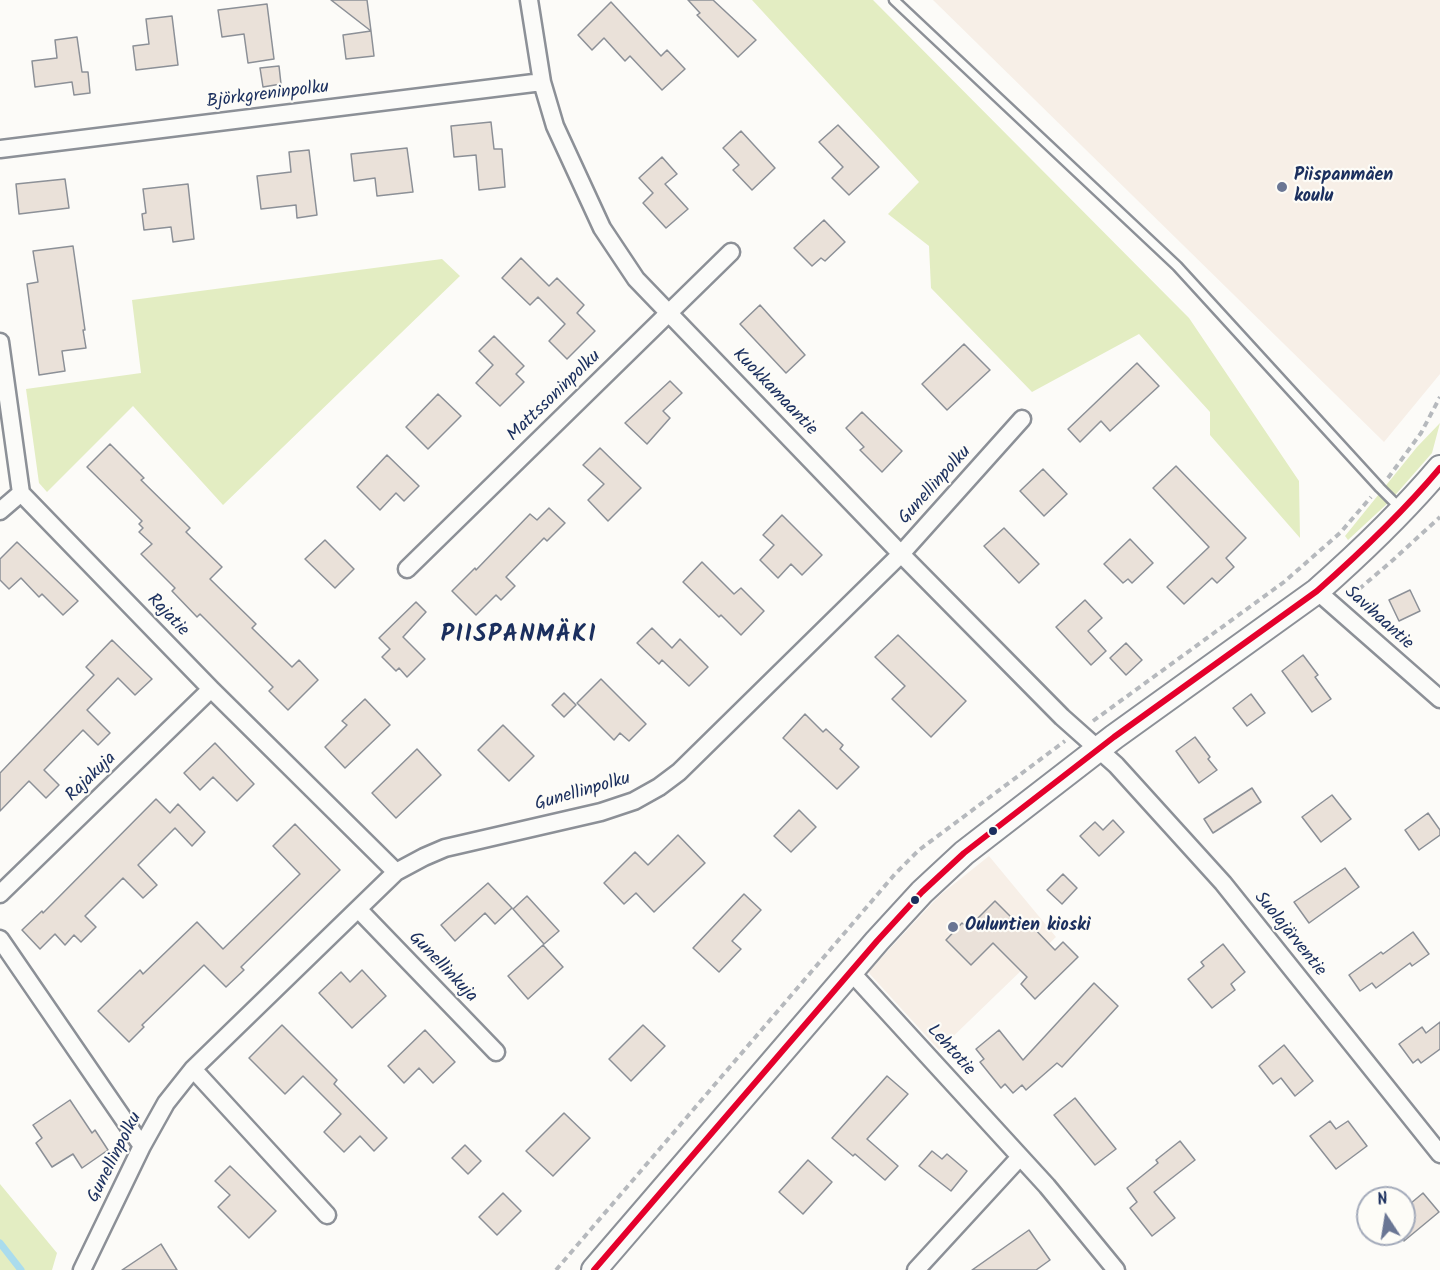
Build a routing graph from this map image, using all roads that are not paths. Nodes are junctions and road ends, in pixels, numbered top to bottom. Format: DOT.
graph roads {
  1 [pos="530,0"];
  2 [pos="894,0"];
  3 [pos="542,82"];
  4 [pos="0,149"];
  5 [pos="731,252"];
  6 [pos="669,312"];
  7 [pos="0,342"];
  8 [pos="1022,419"];
  9 [pos="1440,468"];
  10 [pos="21,493"];
  11 [pos="1402,510"];
  12 [pos="0,511"];
  13 [pos="901,554"];
  14 [pos="407,569"];
  15 [pos="1317,591"];
  16 [pos="211,689"];
  17 [pos="1440,699"];
  18 [pos="1098,749"];
  19 [pos="396,873"];
  20 [pos="0,894"];
  21 [pos="359,910"];
  22 [pos="0,939"];
  23 [pos="851,972"];
  24 [pos="496,1052"];
  25 [pos="193,1069"];
  26 [pos="141,1146"];
  27 [pos="1440,1154"];
  28 [pos="1020,1157"];
  29 [pos="327,1215"];
  30 [pos="82,1270"];
  31 [pos="594,1270"];
  32 [pos="916,1270"];
  33 [pos="1116,1270"];
  1 -- 3 [label="street, Kuokkamaantie"];
  2 -- 11 [label="lane"];
  3 -- 4 [label="street, Björkgreninpolku"];
  3 -- 6 [label="street, Kuokkamaantie"];
  5 -- 6 [label="street, Mattssoninpolku"];
  6 -- 13 [label="street, Kuokkamaantie"];
  6 -- 14 [label="street, Mattssoninpolku"];
  7 -- 10 [label="street"];
  8 -- 13 [label="street, Gunellinpolku"];
  9 -- 11 [label="main road"];
  10 -- 12 [label="street"];
  10 -- 16 [label="street, Rajatie"];
  11 -- 15 [label="main road"];
  13 -- 18 [label="street, Kuokkamaantie"];
  13 -- 19 [label="street, Gunellinpolku"];
  15 -- 17 [label="street, Savihaantie"];
  15 -- 18 [label="main road"];
  16 -- 19 [label="street, Rajatie"];
  16 -- 20 [label="street, Rajakuja"];
  18 -- 23 [label="main road"];
  18 -- 27 [label="street, Suolajärventie"];
  19 -- 21 [label="street, Gunellinpolku"];
  21 -- 24 [label="street, Gunellinkuja"];
  21 -- 25 [label="street, Gunellinpolku"];
  22 -- 26 [label="street"];
  23 -- 28 [label="street, Lehtotie"];
  23 -- 31 [label="main road"];
  25 -- 26 [label="street, Gunellinpolku"];
  25 -- 29 [label="street"];
  26 -- 30 [label="street, Gunellinpolku"];
  28 -- 32 [label="street"];
  28 -- 33 [label="street, Lehtotie"];
}
